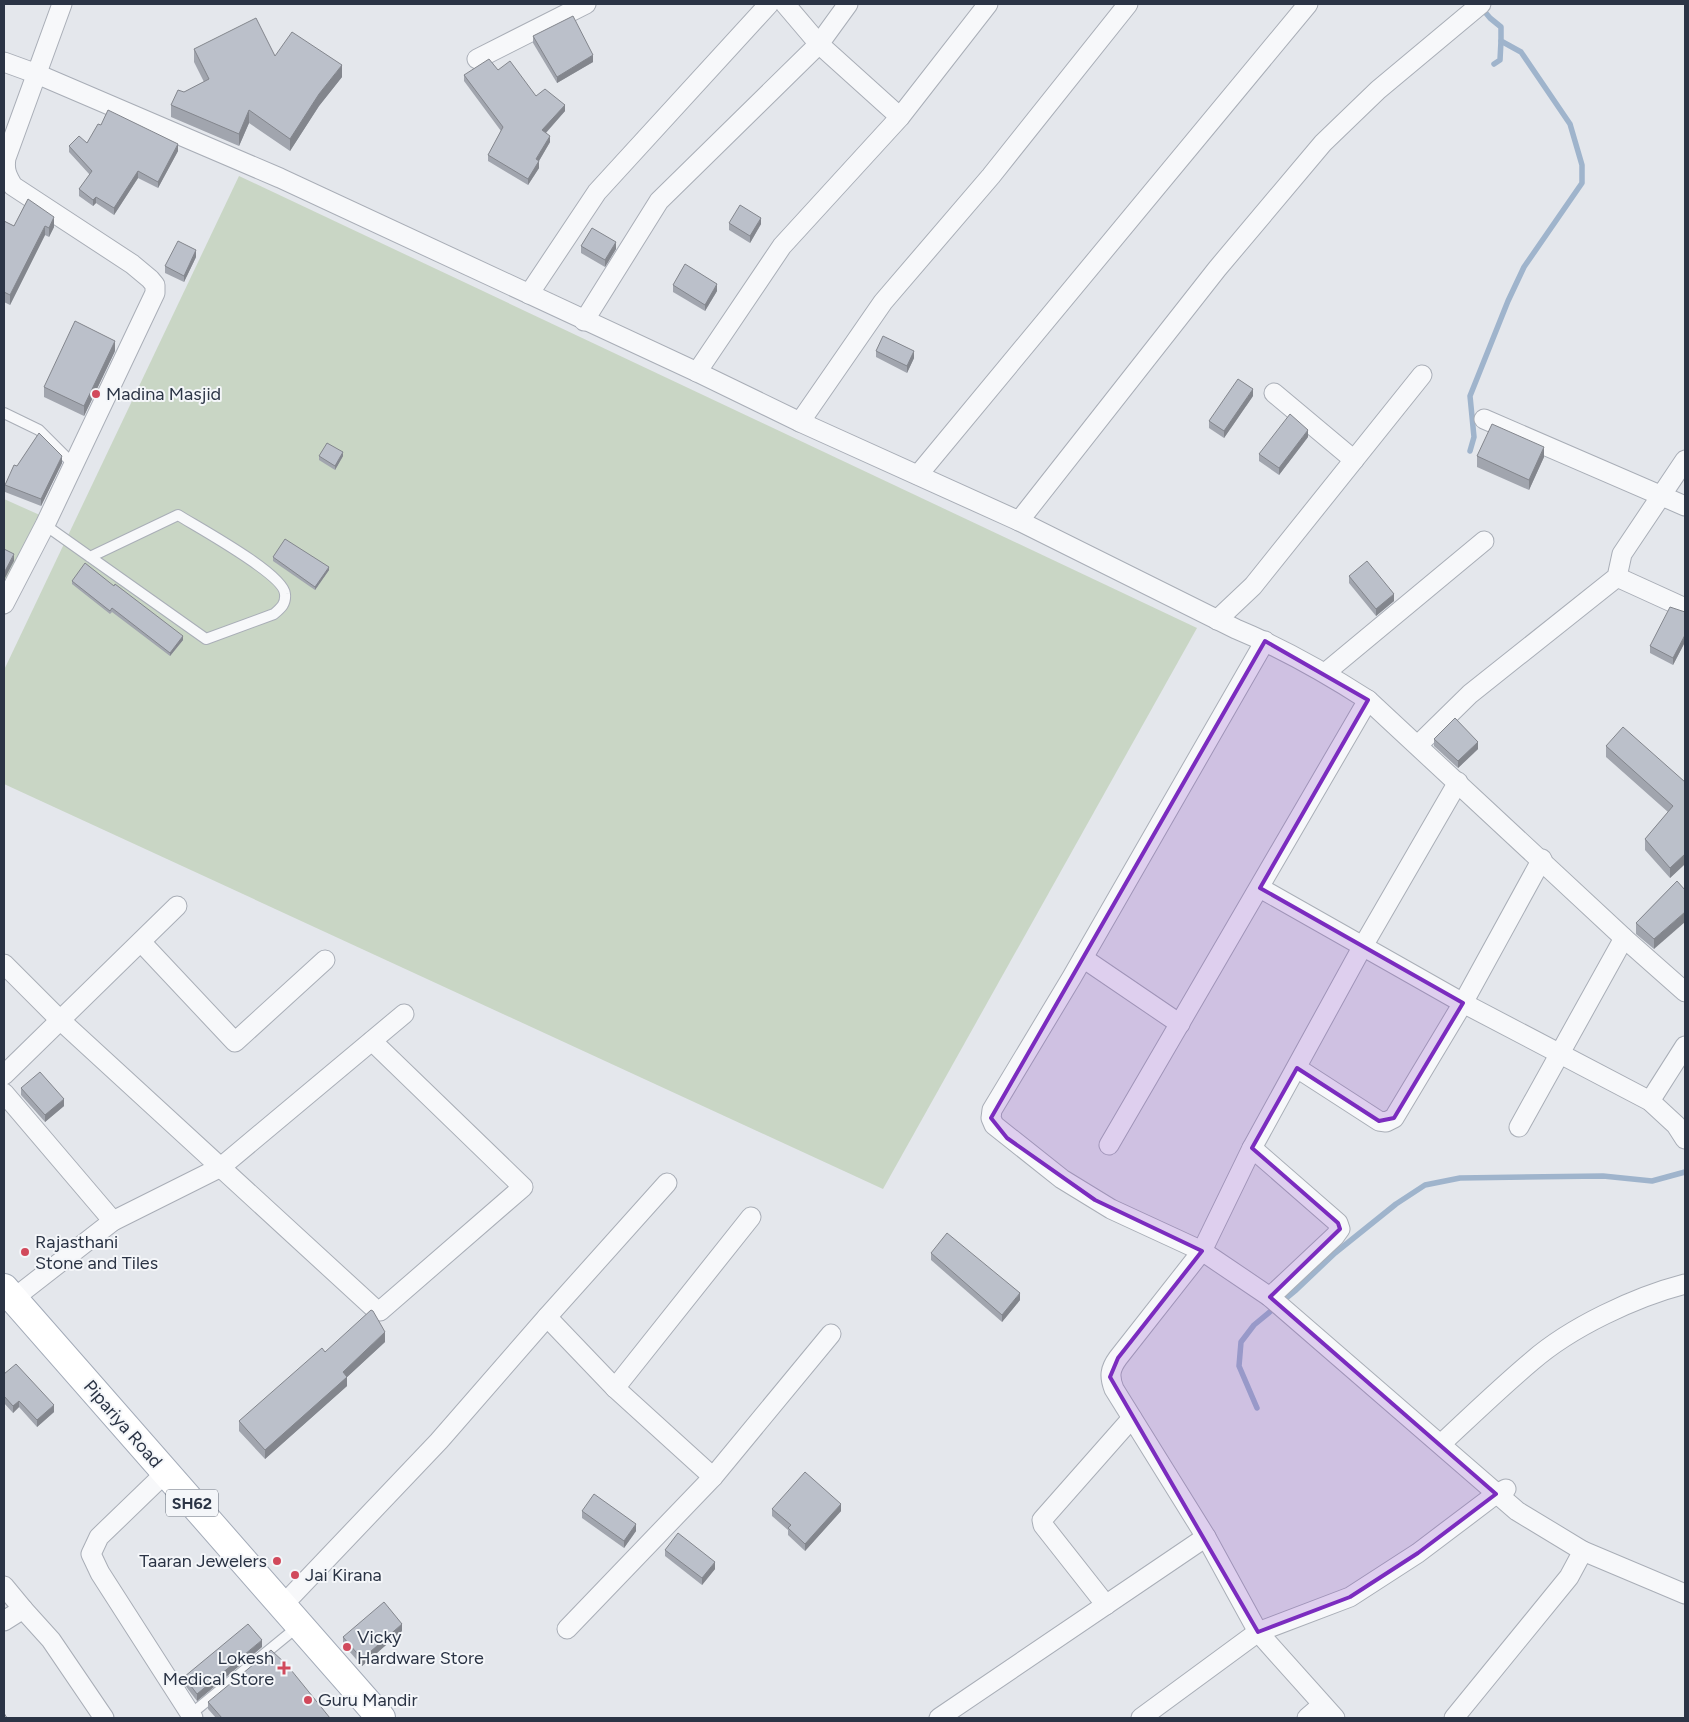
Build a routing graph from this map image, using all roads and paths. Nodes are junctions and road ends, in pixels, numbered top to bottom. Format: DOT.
graph roads {
  1 [pos="62,4"];
  2 [pos="586,4"];
  3 [pos="770,4"];
  4 [pos="785,4"];
  5 [pos="848,4"];
  6 [pos="988,4"];
  7 [pos="1128,4"];
  8 [pos="1308,4"];
  9 [pos="1481,4"];
  10 [pos="819,44"];
  11 [pos="477,59"];
  12 [pos="4,62"];
  13 [pos="37,74"];
  14 [pos="900,117"];
  15 [pos="529,294"];
  16 [pos="584,321"];
  17 [pos="698,372"];
  18 [pos="1422,376"];
  19 [pos="1274,393"];
  20 [pos="4,413"];
  21 [pos="1484,418"];
  22 [pos="800,422"];
  23 [pos="1354,460"];
  24 [pos="1685,460"];
  25 [pos="74,464"];
  26 [pos="918,475"];
  27 [pos="1660,495"];
  28 [pos="1685,506"];
  29 [pos="1019,521"];
  30 [pos="45,525"];
  31 [pos="1484,541"];
  32 [pos="90,557"];
  33 [pos="1617,576"];
  34 [pos="4,604"];
  35 [pos="1685,608"];
  36 [pos="1217,620"];
  37 [pos="1265,641"];
  38 [pos="1325,673"];
  39 [pos="1368,700"];
  40 [pos="1418,745"];
  41 [pos="1458,782"];
  42 [pos="1542,859"];
  43 [pos="1260,888"];
  44 [pos="177,906"];
  45 [pos="1624,938"];
  46 [pos="140,942"];
  47 [pos="1363,946"];
  48 [pos="1083,958"];
  49 [pos="325,960"];
  50 [pos="4,964"];
  51 [pos="1685,992"];
  52 [pos="1464,1003"];
  53 [pos="404,1014"];
  54 [pos="59,1019"];
  55 [pos="1180,1024"];
  56 [pos="372,1041"];
  57 [pos="1685,1046"];
  58 [pos="1559,1054"];
  59 [pos="1297,1068"];
  60 [pos="4,1075"];
  61 [pos="4,1093"];
  62 [pos="1650,1101"];
  63 [pos="1519,1127"];
  64 [pos="1685,1139"];
  65 [pos="1109,1145"];
  66 [pos="1252,1148"];
  67 [pos="221,1168"];
  68 [pos="668,1183"];
  69 [pos="751,1217"];
  70 [pos="113,1221"];
  71 [pos="1202,1251"];
  72 [pos="1685,1284"];
  73 [pos="7,1297"];
  74 [pos="1271,1297"];
  75 [pos="546,1317"];
  76 [pos="831,1334"];
  77 [pos="615,1388"];
  78 [pos="1132,1418"];
  79 [pos="1441,1444"];
  80 [pos="713,1477"];
  81 [pos="158,1481"];
  82 [pos="1501,1491"];
  83 [pos="1206,1537"];
  84 [pos="1583,1552"];
  85 [pos="4,1586"];
  86 [pos="1685,1594"];
  87 [pos="1106,1605"];
  88 [pos="282,1606"];
  89 [pos="24,1609"];
  90 [pos="4,1621"];
  91 [pos="567,1629"];
  92 [pos="1258,1632"];
  93 [pos="290,1633"];
  94 [pos="1329,1712"];
  95 [pos="192,1716"];
  96 [pos="104,1718"];
  97 [pos="364,1718"];
  98 [pos="381,1718"];
  99 [pos="939,1718"];
  100 [pos="1141,1718"];
  101 [pos="1306,1718"];
  102 [pos="1454,1718"];
  1 -- 13 [label="street"];
  2 -- 11 [label="street"];
  3 -- 15 [label="street"];
  4 -- 10 [label="street"];
  5 -- 10 [label="street"];
  6 -- 14 [label="street"];
  7 -- 22 [label="street"];
  8 -- 26 [label="street"];
  9 -- 29 [label="street"];
  10 -- 14 [label="street"];
  10 -- 16 [label="street"];
  12 -- 13 [label="street"];
  13 -- 15 [label="street"];
  13 -- 25 [label="street"];
  14 -- 17 [label="street"];
  15 -- 16 [label="street"];
  16 -- 17 [label="street"];
  17 -- 22 [label="street"];
  18 -- 23 [label="street"];
  19 -- 23 [label="street"];
  20 -- 25 [label="lane"];
  21 -- 27 [label="street"];
  22 -- 26 [label="street"];
  23 -- 36 [label="street"];
  24 -- 27 [label="street"];
  25 -- 30 [label="street"];
  26 -- 29 [label="street"];
  27 -- 28 [label="street"];
  27 -- 33 [label="street"];
  29 -- 36 [label="street"];
  30 -- 32 [label="lane"];
  30 -- 34 [label="street"];
  31 -- 38 [label="street"];
  32 -- 32 [label="lane"];
  33 -- 35 [label="street"];
  33 -- 40 [label="street"];
  36 -- 37 [label="street"];
  37 -- 38 [label="street"];
  37 -- 48 [label="street"];
  38 -- 39 [label="street"];
  39 -- 40 [label="street"];
  39 -- 43 [label="street"];
  40 -- 41 [label="street"];
  41 -- 42 [label="street"];
  41 -- 47 [label="street"];
  42 -- 45 [label="street"];
  42 -- 52 [label="street"];
  43 -- 47 [label="street"];
  43 -- 55 [label="street"];
  44 -- 46 [label="street"];
  45 -- 51 [label="street"];
  45 -- 58 [label="street"];
  46 -- 49 [label="street"];
  46 -- 54 [label="street"];
  47 -- 52 [label="street"];
  47 -- 59 [label="street"];
  48 -- 55 [label="street"];
  48 -- 71 [label="street"];
  50 -- 54 [label="street"];
  52 -- 58 [label="street"];
  52 -- 59 [label="street"];
  53 -- 56 [label="street"];
  54 -- 60 [label="street"];
  54 -- 67 [label="street"];
  55 -- 65 [label="street"];
  56 -- 67 [label="street"];
  56 -- 67 [label="street"];
  57 -- 62 [label="street"];
  58 -- 62 [label="street"];
  58 -- 63 [label="street"];
  59 -- 66 [label="street"];
  61 -- 70 [label="street"];
  62 -- 64 [label="street"];
  66 -- 71 [label="street"];
  66 -- 74 [label="street"];
  67 -- 70 [label="street"];
  68 -- 75 [label="street"];
  69 -- 77 [label="street"];
  70 -- 73 [label="street"];
  71 -- 74 [label="street"];
  71 -- 78 [label="street"];
  72 -- 79 [label="street"];
  73 -- 81 [label="main road, Pipariya Road / SH62"];
  73 -- 88 [label="main road, Pipariya Road / SH62"];
  74 -- 79 [label="street"];
  75 -- 77 [label="street"];
  75 -- 88 [label="street"];
  76 -- 80 [label="street"];
  77 -- 80 [label="street"];
  78 -- 83 [label="street"];
  78 -- 87 [label="street"];
  79 -- 82 [label="street"];
  80 -- 91 [label="street"];
  81 -- 93 [label="main road, Pipariya Road / SH62"];
  81 -- 95 [label="street"];
  82 -- 84 [label="street"];
  82 -- 92 [label="street"];
  83 -- 87 [label="street"];
  83 -- 92 [label="street"];
  84 -- 86 [label="street"];
  84 -- 102 [label="street"];
  85 -- 89 [label="street"];
  87 -- 99 [label="street"];
  88 -- 98 [label="main road, Pipariya Road / SH62"];
  89 -- 90 [label="street"];
  89 -- 96 [label="street"];
  92 -- 94 [label="street"];
  92 -- 100 [label="street"];
  93 -- 95 [label="lane"];
  93 -- 97 [label="main road, Pipariya Road / SH62"];
  94 -- 101 [label="street"];
}
